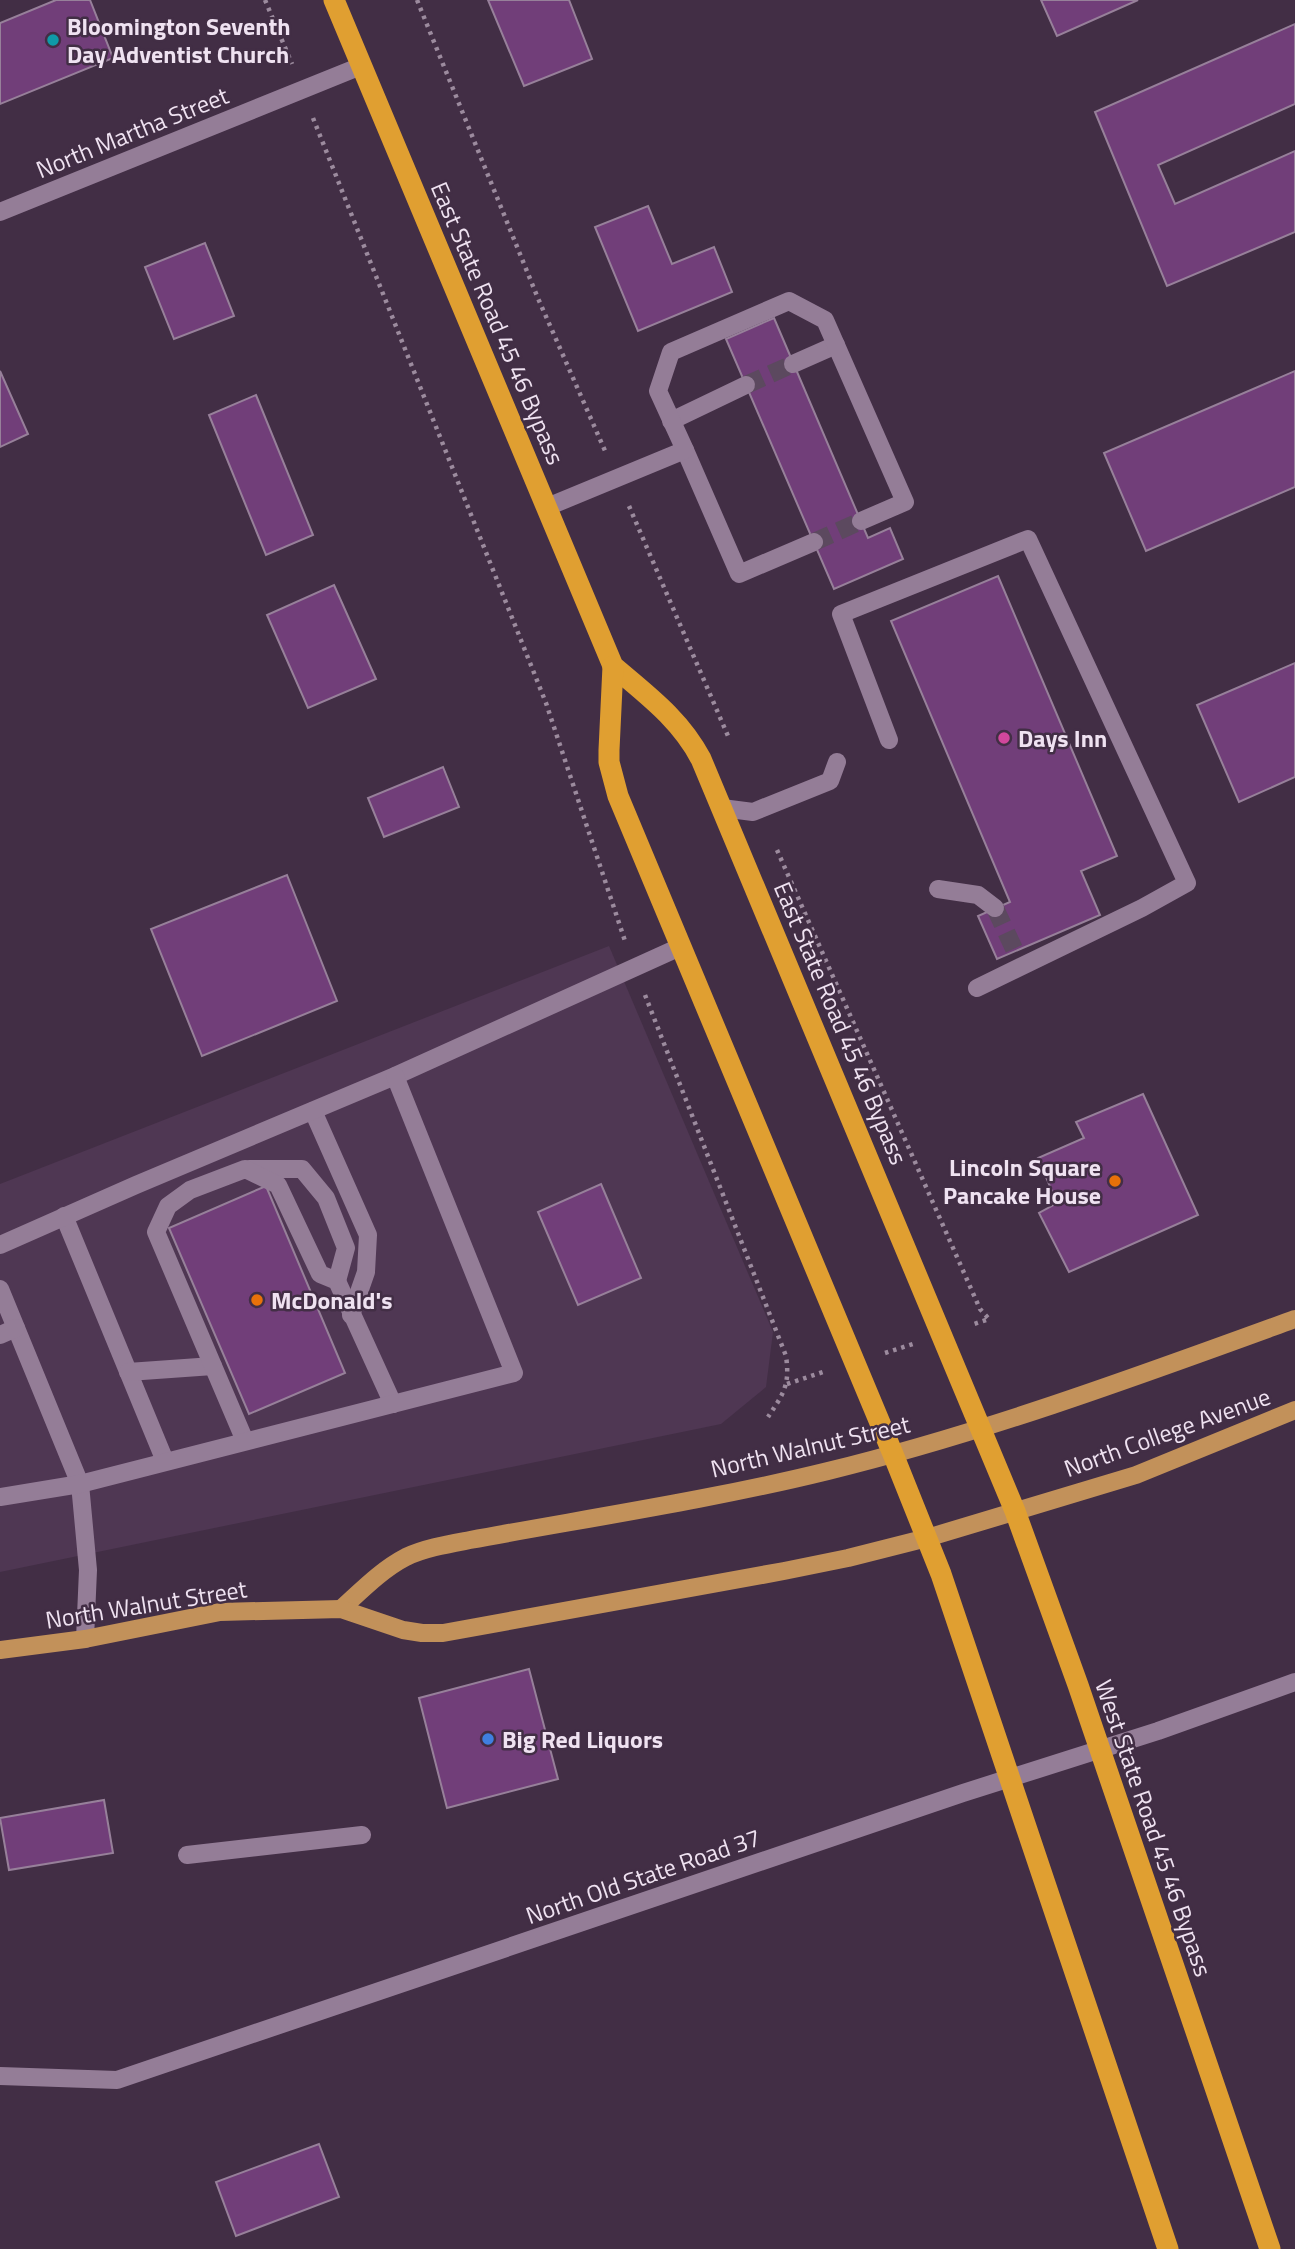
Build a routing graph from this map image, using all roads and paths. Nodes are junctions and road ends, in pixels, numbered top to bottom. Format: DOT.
graph roads {
  1 [pos="265,0"];
  2 [pos="334,0"];
  3 [pos="417,0"];
  4 [pos="361,66"];
  5 [pos="302,90"];
  6 [pos="0,212"];
  7 [pos="836,345"];
  8 [pos="793,364"];
  9 [pos="747,385"];
  10 [pos="671,421"];
  11 [pos="685,450"];
  12 [pos="617,478"];
  13 [pos="547,507"];
  14 [pos="861,521"];
  15 [pos="814,542"];
  16 [pos="613,666"];
  17 [pos="889,740"];
  18 [pos="731,745"];
  19 [pos="837,761"];
  20 [pos="722,808"];
  21 [pos="759,810"];
  22 [pos="938,889"];
  23 [pos="995,908"];
  24 [pos="680,947"];
  25 [pos="634,968"];
  26 [pos="977,988"];
  27 [pos="395,1076"];
  28 [pos="313,1111"];
  29 [pos="245,1169"];
  30 [pos="64,1216"];
  31 [pos="0,1245"];
  32 [pos="337,1281"];
  33 [pos="0,1289"];
  34 [pos="351,1315"];
  35 [pos="989,1319"];
  36 [pos="1295,1319"];
  37 [pos="8,1331"];
  38 [pos="213,1366"];
  39 [pos="128,1372"];
  40 [pos="393,1404"];
  41 [pos="1295,1410"];
  42 [pos="768,1417"];
  43 [pos="981,1428"];
  44 [pos="245,1441"];
  45 [pos="893,1454"];
  46 [pos="165,1461"];
  47 [pos="80,1484"];
  48 [pos="0,1497"];
  49 [pos="1015,1511"];
  50 [pos="927,1538"];
  51 [pos="341,1609"];
  52 [pos="85,1639"];
  53 [pos="0,1650"];
  54 [pos="1295,1682"];
  55 [pos="362,1835"];
  56 [pos="187,1855"];
  57 [pos="0,2076"];
  58 [pos="1168,2249"];
  59 [pos="1270,2249"];
  1 -- 5 [label="path"];
  2 -- 4 [label="highway, East State Road 45 46 Bypass"];
  3 -- 12 [label="path"];
  4 -- 5 [label="street, North Martha Street"];
  4 -- 13 [label="highway, East State Road 45 46 Bypass"];
  5 -- 6 [label="street, North Martha Street"];
  5 -- 25 [label="path"];
  7 -- 8 [label="street"];
  7 -- 10 [label="street"];
  7 -- 14 [label="street"];
  9 -- 10 [label="street"];
  10 -- 11 [label="street"];
  11 -- 12 [label="street"];
  11 -- 15 [label="street"];
  12 -- 13 [label="street"];
  12 -- 18 [label="path"];
  13 -- 16 [label="highway, East State Road 45 46 Bypass"];
  16 -- 20 [label="highway, East State Road 45 46 Bypass"];
  16 -- 24 [label="highway, East State Road 45 46 Bypass"];
  17 -- 26 [label="street"];
  19 -- 21 [label="street"];
  20 -- 21 [label="street"];
  20 -- 43 [label="highway, East State Road 45 46 Bypass"];
  21 -- 35 [label="path"];
  22 -- 23 [label="street"];
  24 -- 25 [label="street"];
  24 -- 45 [label="highway, East State Road 45 46 Bypass"];
  25 -- 27 [label="street"];
  25 -- 42 [label="path"];
  27 -- 28 [label="street"];
  27 -- 40 [label="street"];
  28 -- 30 [label="street"];
  28 -- 34 [label="street"];
  29 -- 32 [label="street"];
  29 -- 32 [label="street"];
  29 -- 38 [label="street"];
  30 -- 31 [label="street"];
  30 -- 39 [label="street"];
  32 -- 34 [label="street"];
  33 -- 37 [label="street"];
  34 -- 40 [label="street"];
  36 -- 43 [label="main road, North Walnut Street"];
  37 -- 47 [label="street"];
  38 -- 39 [label="street"];
  38 -- 44 [label="street"];
  39 -- 46 [label="street"];
  40 -- 44 [label="street"];
  41 -- 49 [label="main road, North College Avenue"];
  43 -- 45 [label="main road, North Walnut Street"];
  43 -- 49 [label="highway, West State Road 45 46 Bypass"];
  44 -- 46 [label="street"];
  45 -- 50 [label="highway, East State Road 45 46 Bypass"];
  45 -- 51 [label="main road, North Walnut Street"];
  46 -- 47 [label="street"];
  47 -- 48 [label="street"];
  47 -- 52 [label="street"];
  49 -- 50 [label="main road, North Walnut Street"];
  49 -- 59 [label="highway, West State Road 45 46 Bypass"];
  50 -- 51 [label="main road, North Walnut Street"];
  50 -- 58 [label="highway, East State Road 45 46 Bypass"];
  51 -- 52 [label="main road, North Walnut Street"];
  52 -- 53 [label="main road, North Walnut Street"];
  54 -- 57 [label="street, North Old State Road 37"];
  55 -- 56 [label="street"];
}
